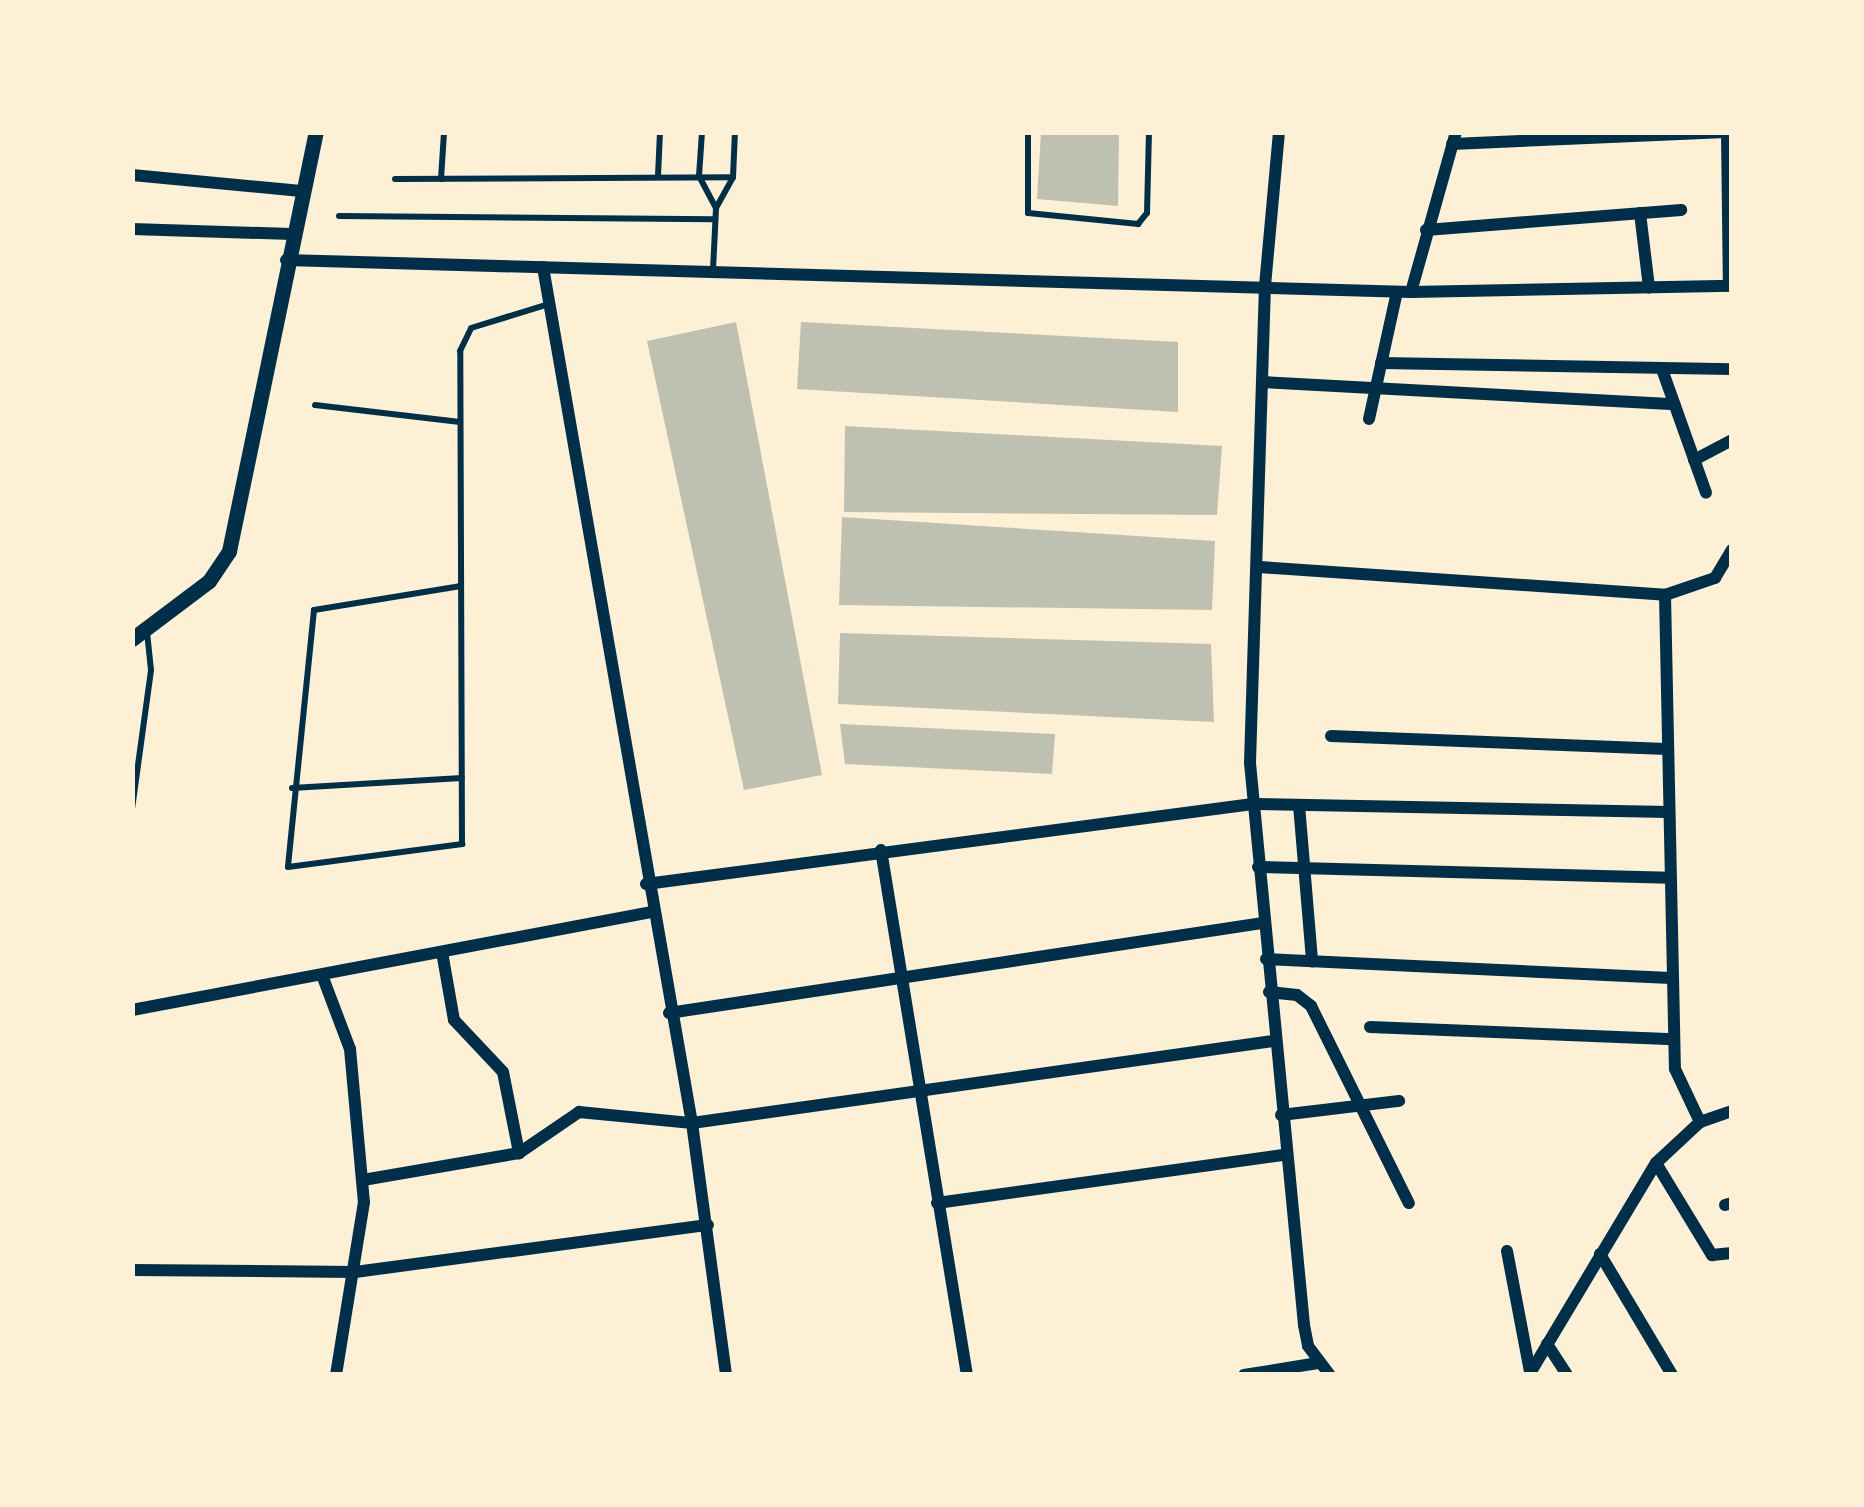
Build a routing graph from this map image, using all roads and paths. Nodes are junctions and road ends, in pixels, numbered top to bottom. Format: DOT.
graph roads {
  1 [pos="316,132"];
  2 [pos="445,132"];
  3 [pos="660,132"];
  4 [pos="701,132"];
  5 [pos="735,132"];
  6 [pos="1028,132"];
  7 [pos="1149,132"];
  8 [pos="1280,132"];
  9 [pos="1729,132"];
  10 [pos="1578,135"];
  11 [pos="1454,138"];
  12 [pos="132,175"];
  13 [pos="658,176"];
  14 [pos="699,176"];
  15 [pos="441,178"];
  16 [pos="734,178"];
  17 [pos="395,179"];
  18 [pos="302,191"];
  19 [pos="716,208"];
  20 [pos="1681,210"];
  21 [pos="1640,213"];
  22 [pos="339,216"];
  23 [pos="715,219"];
  24 [pos="132,229"];
  25 [pos="1426,230"];
  26 [pos="292,234"];
  27 [pos="286,260"];
  28 [pos="543,267"];
  29 [pos="712,270"];
  30 [pos="1265,285"];
  31 [pos="1730,286"];
  32 [pos="1649,287"];
  33 [pos="1404,292"];
  34 [pos="548,304"];
  35 [pos="1382,363"];
  36 [pos="1732,369"];
  37 [pos="1663,372"];
  38 [pos="1262,382"];
  39 [pos="1375,393"];
  40 [pos="315,404"];
  41 [pos="1674,404"];
  42 [pos="1369,419"];
  43 [pos="460,422"];
  44 [pos="1732,440"];
  45 [pos="1694,460"];
  46 [pos="1706,494"];
  47 [pos="1732,550"];
  48 [pos="1259,567"];
  49 [pos="461,586"];
  50 [pos="1665,595"];
  51 [pos="139,634"];
  52 [pos="1331,736"];
  53 [pos="1667,749"];
  54 [pos="462,778"];
  55 [pos="292,788"];
  56 [pos="1253,804"];
  57 [pos="1300,805"];
  58 [pos="132,809"];
  59 [pos="1669,812"];
  60 [pos="881,850"];
  61 [pos="1258,867"];
  62 [pos="1305,868"];
  63 [pos="1669,878"];
  64 [pos="646,884"];
  65 [pos="651,912"];
  66 [pos="1263,923"];
  67 [pos="442,952"];
  68 [pos="1266,959"];
  69 [pos="1312,962"];
  70 [pos="322,975"];
  71 [pos="902,978"];
  72 [pos="1671,978"];
  73 [pos="1269,992"];
  74 [pos="132,1010"];
  75 [pos="669,1013"];
  76 [pos="1370,1027"];
  77 [pos="1674,1039"];
  78 [pos="1273,1041"];
  79 [pos="921,1092"];
  80 [pos="1400,1101"];
  81 [pos="1360,1106"];
  82 [pos="1732,1111"];
  83 [pos="1281,1114"];
  84 [pos="1700,1122"];
  85 [pos="692,1123"];
  86 [pos="519,1153"];
  87 [pos="1285,1155"];
  88 [pos="1656,1162"];
  89 [pos="363,1180"];
  90 [pos="937,1203"];
  91 [pos="1409,1203"];
  92 [pos="708,1225"];
  93 [pos="1507,1251"];
  94 [pos="1732,1253"];
  95 [pos="1600,1254"];
  96 [pos="132,1270"];
  97 [pos="355,1272"];
  98 [pos="1547,1344"];
  99 [pos="1318,1363"];
  100 [pos="1530,1374"];
  101 [pos="336,1375"];
  102 [pos="726,1375"];
  103 [pos="967,1375"];
  104 [pos="1244,1375"];
  105 [pos="1330,1375"];
  106 [pos="1567,1375"];
  107 [pos="1672,1375"];
  1 -- 18 [label="street"];
  2 -- 15 [label="lane"];
  3 -- 13 [label="lane"];
  4 -- 14 [label="lane"];
  5 -- 16 [label="lane"];
  6 -- 7 [label="lane"];
  8 -- 30 [label="street"];
  9 -- 10 [label="street"];
  9 -- 31 [label="street"];
  10 -- 11 [label="street"];
  11 -- 25 [label="street"];
  12 -- 18 [label="street"];
  13 -- 14 [label="lane"];
  13 -- 15 [label="lane"];
  14 -- 16 [label="lane"];
  14 -- 19 [label="lane"];
  15 -- 17 [label="lane"];
  16 -- 19 [label="lane"];
  18 -- 26 [label="street"];
  19 -- 23 [label="lane"];
  20 -- 21 [label="street"];
  21 -- 25 [label="street"];
  21 -- 32 [label="street"];
  22 -- 23 [label="lane"];
  23 -- 29 [label="lane"];
  24 -- 26 [label="street"];
  25 -- 33 [label="street"];
  26 -- 27 [label="street"];
  27 -- 28 [label="street"];
  27 -- 51 [label="street"];
  28 -- 29 [label="street"];
  28 -- 34 [label="street"];
  29 -- 30 [label="street"];
  30 -- 33 [label="street"];
  30 -- 38 [label="street"];
  31 -- 32 [label="street"];
  32 -- 33 [label="street"];
  33 -- 35 [label="street"];
  34 -- 43 [label="lane"];
  34 -- 64 [label="street"];
  35 -- 37 [label="street"];
  35 -- 39 [label="street"];
  36 -- 37 [label="street"];
  37 -- 41 [label="street"];
  38 -- 39 [label="street"];
  38 -- 48 [label="street"];
  39 -- 41 [label="street"];
  39 -- 42 [label="street"];
  40 -- 43 [label="lane"];
  41 -- 45 [label="street"];
  43 -- 49 [label="lane"];
  44 -- 45 [label="street"];
  45 -- 46 [label="street"];
  47 -- 50 [label="street"];
  48 -- 50 [label="street"];
  48 -- 56 [label="street"];
  49 -- 54 [label="lane"];
  49 -- 55 [label="lane"];
  50 -- 53 [label="street"];
  51 -- 58 [label="lane"];
  52 -- 53 [label="street"];
  53 -- 59 [label="street"];
  54 -- 55 [label="lane"];
  54 -- 55 [label="lane"];
  56 -- 57 [label="street"];
  56 -- 60 [label="street"];
  56 -- 61 [label="street"];
  57 -- 59 [label="street"];
  57 -- 62 [label="street"];
  59 -- 63 [label="street"];
  60 -- 64 [label="street"];
  60 -- 71 [label="street"];
  61 -- 62 [label="street"];
  61 -- 66 [label="street"];
  62 -- 63 [label="street"];
  62 -- 69 [label="street"];
  63 -- 72 [label="street"];
  64 -- 65 [label="street"];
  65 -- 67 [label="street"];
  65 -- 75 [label="street"];
  66 -- 68 [label="street"];
  66 -- 71 [label="street"];
  67 -- 70 [label="street"];
  67 -- 86 [label="street"];
  68 -- 69 [label="street"];
  68 -- 73 [label="street"];
  69 -- 72 [label="street"];
  70 -- 74 [label="street"];
  70 -- 89 [label="street"];
  71 -- 75 [label="street"];
  71 -- 79 [label="street"];
  72 -- 77 [label="street"];
  73 -- 78 [label="street"];
  73 -- 81 [label="street"];
  75 -- 85 [label="street"];
  76 -- 77 [label="street"];
  77 -- 84 [label="street"];
  78 -- 79 [label="street"];
  78 -- 83 [label="street"];
  79 -- 85 [label="street"];
  79 -- 90 [label="street"];
  80 -- 81 [label="street"];
  81 -- 83 [label="street"];
  81 -- 91 [label="street"];
  82 -- 84 [label="street"];
  83 -- 87 [label="street"];
  84 -- 88 [label="street"];
  85 -- 86 [label="street"];
  85 -- 92 [label="street"];
  86 -- 89 [label="street"];
  87 -- 90 [label="street"];
  87 -- 99 [label="street"];
  88 -- 94 [label="street"];
  88 -- 95 [label="street"];
  89 -- 97 [label="street"];
  90 -- 103 [label="street"];
  92 -- 97 [label="street"];
  92 -- 102 [label="street"];
  93 -- 100 [label="street"];
  95 -- 98 [label="street"];
  95 -- 107 [label="street"];
  96 -- 97 [label="street"];
  97 -- 101 [label="street"];
  98 -- 100 [label="street"];
  98 -- 106 [label="street"];
  99 -- 104 [label="street"];
  99 -- 105 [label="street"];
}
